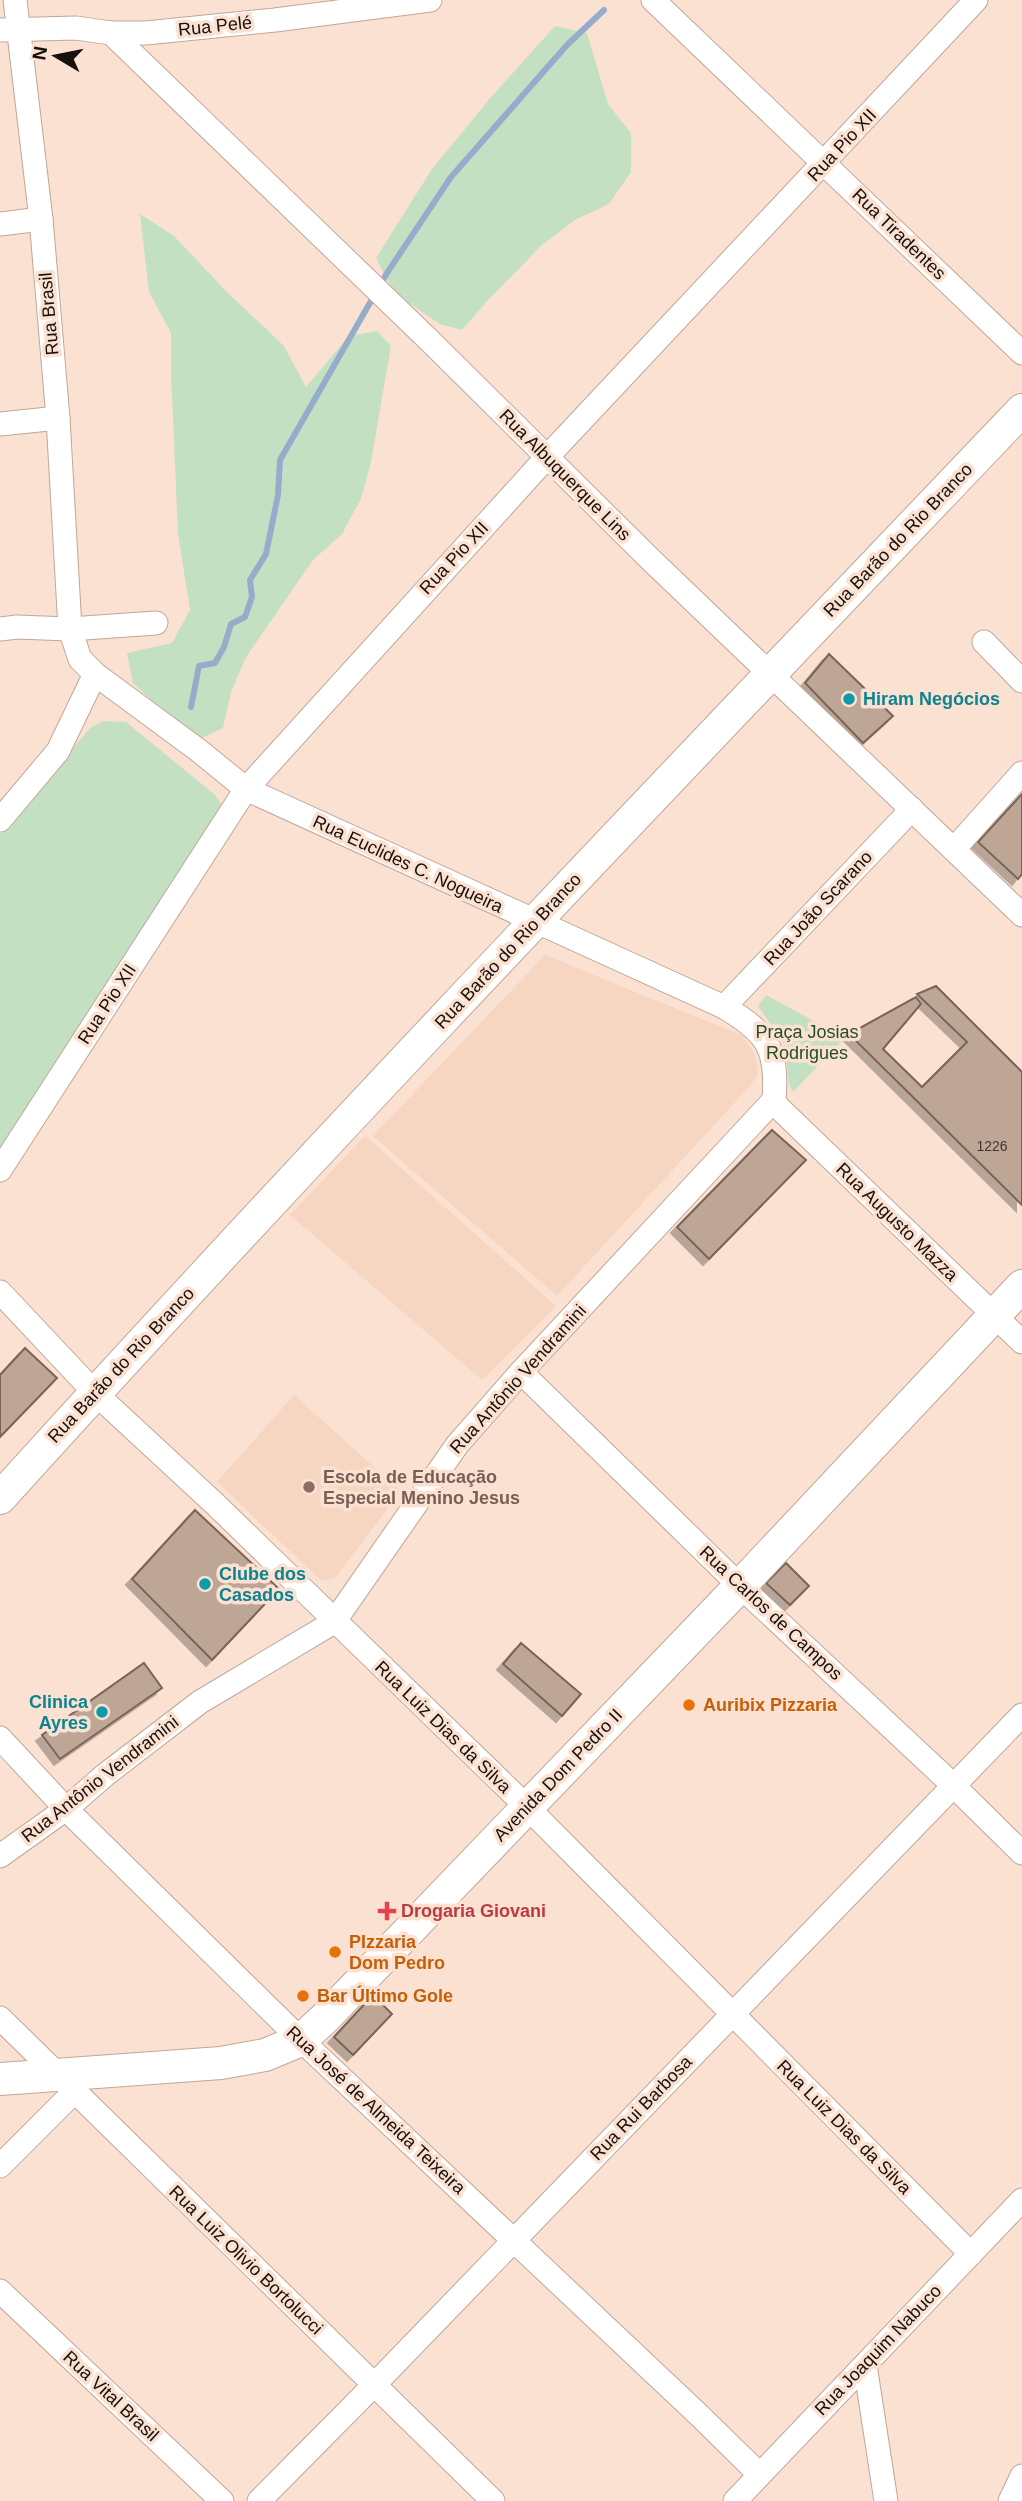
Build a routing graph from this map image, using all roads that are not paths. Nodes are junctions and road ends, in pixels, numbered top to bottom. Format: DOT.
graph roads {
  1 [pos="15,0"];
  2 [pos="430,0"];
  3 [pos="653,0"];
  4 [pos="976,0"];
  5 [pos="9,29"];
  6 [pos="111,33"];
  7 [pos="825,163"];
  8 [pos="41,219"];
  9 [pos="0,224"];
  10 [pos="1022,353"];
  11 [pos="1022,410"];
  12 [pos="58,418"];
  13 [pos="0,424"];
  14 [pos="547,457"];
  15 [pos="156,623"];
  16 [pos="0,629"];
  17 [pos="69,629"];
  18 [pos="984,642"];
  19 [pos="95,674"];
  20 [pos="770,674"];
  21 [pos="1022,681"];
  22 [pos="1022,773"];
  23 [pos="246,789"];
  24 [pos="912,809"];
  25 [pos="0,820"];
  26 [pos="954,849"];
  27 [pos="1022,915"];
  28 [pos="535,922"];
  29 [pos="724,1007"];
  30 [pos="774,1100"];
  31 [pos="0,1170"];
  32 [pos="1022,1286"];
  33 [pos="0,1292"];
  34 [pos="993,1314"];
  35 [pos="1022,1342"];
  36 [pos="521,1371"];
  37 [pos="95,1393"];
  38 [pos="0,1498"];
  39 [pos="740,1586"];
  40 [pos="334,1622"];
  41 [pos="1022,1715"];
  42 [pos="0,1738"];
  43 [pos="954,1786"];
  44 [pos="528,1808"];
  45 [pos="66,1810"];
  46 [pos="1022,1853"];
  47 [pos="0,1856"];
  48 [pos="732,2014"];
  49 [pos="0,2018"];
  50 [pos="301,2040"];
  51 [pos="0,2079"];
  52 [pos="65,2083"];
  53 [pos="0,2166"];
  54 [pos="1022,2200"];
  55 [pos="514,2241"];
  56 [pos="971,2254"];
  57 [pos="0,2291"];
  58 [pos="865,2365"];
  59 [pos="374,2385"];
  60 [pos="759,2474"];
  61 [pos="1022,2476"];
  62 [pos="222,2501"];
  63 [pos="259,2501"];
  64 [pos="493,2501"];
  65 [pos="735,2501"];
  66 [pos="886,2501"];
  67 [pos="1010,2501"];
  1 -- 5 [label="street, Rua Brasil"];
  2 -- 6 [label="street, Rua Pelé"];
  3 -- 7 [label="street, Rua Tiradentes"];
  4 -- 7 [label="street, Rua Pio XII"];
  5 -- 6 [label="street, Rua Pelé"];
  5 -- 8 [label="street, Rua Brasil"];
  6 -- 14 [label="street, Rua Albuquerque Lins"];
  7 -- 10 [label="street, Rua Tiradentes"];
  7 -- 14 [label="street, Rua Pio XII"];
  8 -- 9 [label="street"];
  8 -- 12 [label="street, Rua Brasil"];
  11 -- 20 [label="main road, Rua Barão do Rio Branco"];
  12 -- 13 [label="street"];
  12 -- 17 [label="street, Rua Brasil"];
  14 -- 20 [label="street, Rua Albuquerque Lins"];
  14 -- 23 [label="street, Rua Pio XII"];
  15 -- 17 [label="street"];
  16 -- 17 [label="street"];
  17 -- 19 [label="street, Rua Euclides C. Nogueira"];
  18 -- 21 [label="street"];
  19 -- 23 [label="street, Rua Euclides C. Nogueira"];
  19 -- 25 [label="street"];
  20 -- 24 [label="street, Rua Albuquerque Lins"];
  20 -- 28 [label="main road, Rua Barão do Rio Branco"];
  22 -- 26 [label="street"];
  23 -- 28 [label="street, Rua Euclides C. Nogueira"];
  23 -- 31 [label="street, Rua Pio XII"];
  24 -- 26 [label="street, Rua Albuquerque Lins"];
  24 -- 29 [label="street, Rua João Scarano"];
  26 -- 27 [label="street, Rua Albuquerque Lins"];
  28 -- 29 [label="street, Rua Euclides C. Nogueira"];
  28 -- 37 [label="main road, Rua Barão do Rio Branco"];
  29 -- 30 [label="street, Rua Euclides C. Nogueira"];
  30 -- 34 [label="street, Rua Augusto Mazza"];
  30 -- 36 [label="street, Rua Antônio Vendramini"];
  32 -- 34 [label="main road, Avenida Dom Pedro II"];
  33 -- 37 [label="street, Rua Luiz Dias da Silva"];
  34 -- 35 [label="street, Rua Augusto Mazza"];
  34 -- 39 [label="main road, Avenida Dom Pedro II"];
  36 -- 39 [label="street, Rua Carlos de Campos"];
  36 -- 40 [label="street, Rua Antônio Vendramini"];
  37 -- 38 [label="main road, Rua Barão do Rio Branco"];
  37 -- 40 [label="street, Rua Luiz Dias da Silva"];
  39 -- 43 [label="street, Rua Carlos de Campos"];
  39 -- 44 [label="main road, Avenida Dom Pedro II"];
  40 -- 44 [label="street, Rua Luiz Dias da Silva"];
  40 -- 45 [label="street, Rua Antônio Vendramini"];
  41 -- 43 [label="street, Rua Rui Barbosa"];
  42 -- 45 [label="street, Rua José de Almeida Teixeira"];
  43 -- 46 [label="street, Rua Carlos de Campos"];
  43 -- 48 [label="street, Rua Rui Barbosa"];
  44 -- 48 [label="street, Rua Luiz Dias da Silva"];
  44 -- 50 [label="main road, Avenida Dom Pedro II"];
  45 -- 47 [label="street, Rua Antônio Vendramini"];
  45 -- 50 [label="street, Rua José de Almeida Teixeira"];
  48 -- 55 [label="street, Rua Rui Barbosa"];
  48 -- 56 [label="street, Rua Luiz Dias da Silva"];
  49 -- 52 [label="street, Rua Luiz Olivio Bortolucci"];
  50 -- 52 [label="main road, Avenida Dom Pedro II"];
  50 -- 55 [label="street, Rua José de Almeida Teixeira"];
  51 -- 52 [label="main road, Avenida Dom Pedro II"];
  52 -- 53 [label="street"];
  52 -- 59 [label="street, Rua Luiz Olivio Bortolucci"];
  54 -- 56 [label="street, Rua Joaquim Nabuco"];
  55 -- 59 [label="street, Rua Rui Barbosa"];
  55 -- 60 [label="street, Rua José de Almeida Teixeira"];
  56 -- 58 [label="street, Rua Joaquim Nabuco"];
  57 -- 62 [label="street, Rua Vital Brasil"];
  58 -- 60 [label="street, Rua Joaquim Nabuco"];
  58 -- 66 [label="street"];
  59 -- 63 [label="street, Rua Rui Barbosa"];
  59 -- 64 [label="street, Rua Luiz Olivio Bortolucci"];
  60 -- 65 [label="street, Rua Joaquim Nabuco"];
  61 -- 67 [label="street"];
}
